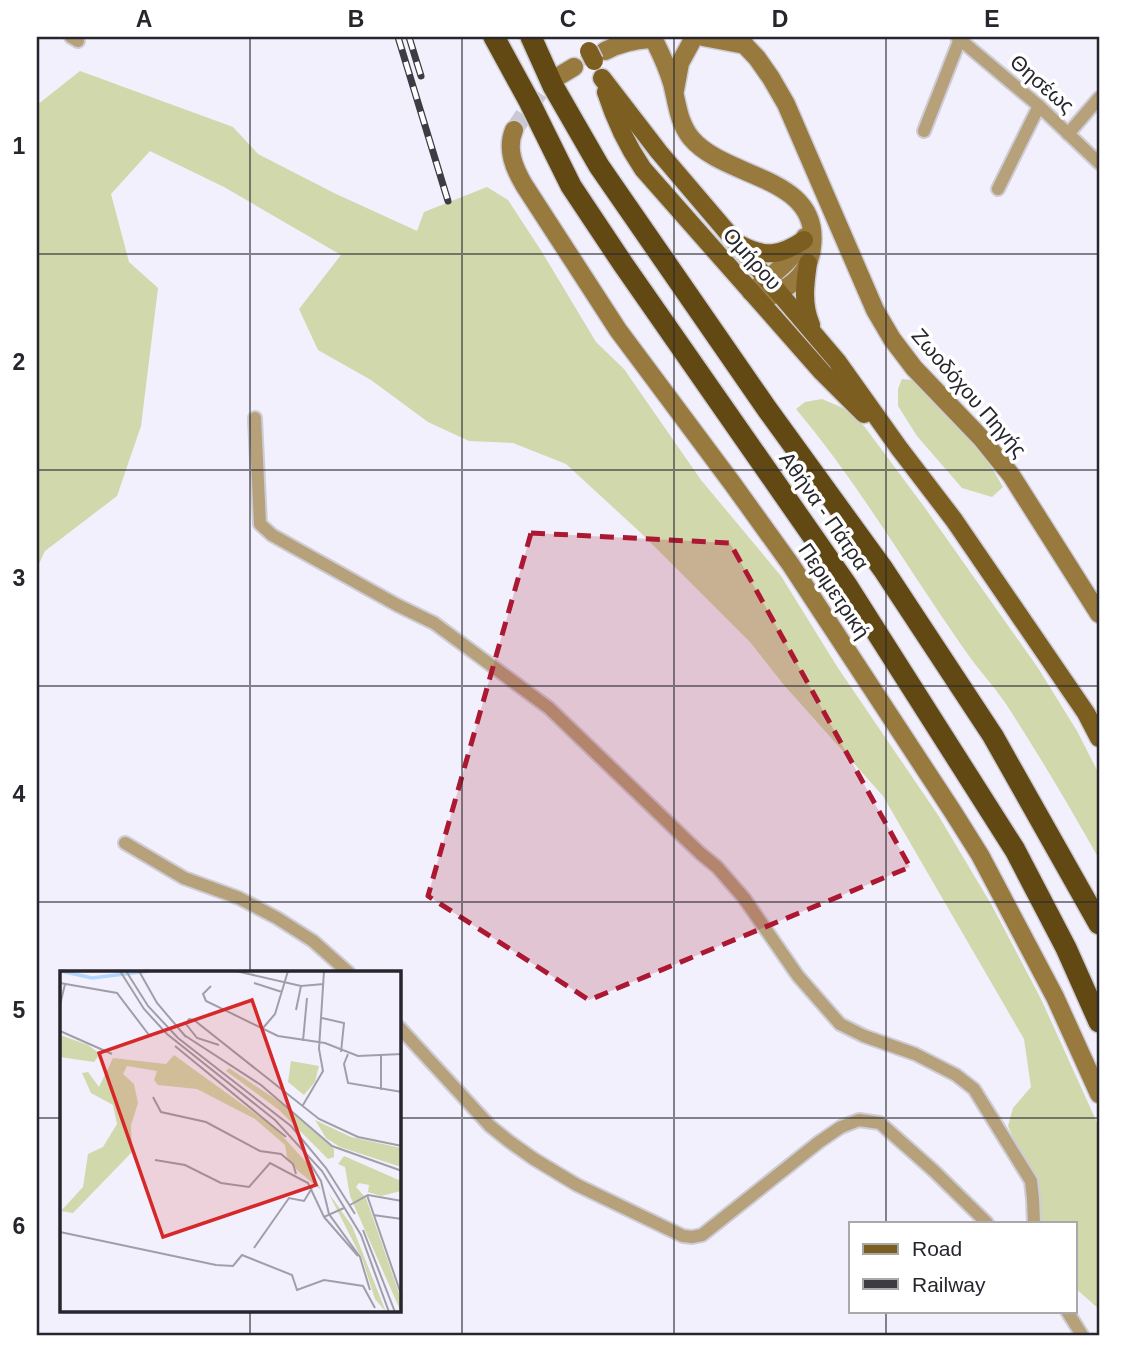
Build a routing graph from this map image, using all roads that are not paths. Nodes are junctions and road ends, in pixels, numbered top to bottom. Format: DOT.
graph roads {
  1 [pos="495,37"];
  2 [pos="531,37"];
  3 [pos="620,37"];
  4 [pos="697,38"];
  5 [pos="958,38"];
  6 [pos="651,40"];
  7 [pos="741,41"];
  8 [pos="588,50"];
  9 [pos="602,78"];
  10 [pos="675,97"];
  11 [pos="1099,98"];
  12 [pos="1039,106"];
  13 [pos="513,130"];
  14 [pos="924,131"];
  15 [pos="1068,134"];
  16 [pos="1099,163"];
  17 [pos="998,189"];
  18 [pos="807,232"];
  19 [pos="734,242"];
  20 [pos="808,263"];
  21 [pos="773,286"];
  22 [pos="755,296"];
  23 [pos="814,335"];
  24 [pos="255,418"];
  25 [pos="899,448"];
  26 [pos="1099,614"];
  27 [pos="1099,738"];
  28 [pos="125,844"];
  29 [pos="1099,924"];
  30 [pos="347,971"];
  31 [pos="1099,1021"];
  32 [pos="401,1029"];
  33 [pos="1099,1094"];
  34 [pos="986,1222"];
  35 [pos="1034,1222"];
  36 [pos="1068,1312"];
  37 [pos="1082,1335"];
  1 -- 31 [label="highway, Αθήνα - Πάτρα"];
  2 -- 29 [label="highway, Αθήνα - Πάτρα"];
  3 -- 6 [label="main road"];
  4 -- 6 [label="main road"];
  4 -- 7 [label="main road"];
  4 -- 10 [label="main road"];
  5 -- 12 [label="street, Θησέως"];
  5 -- 14 [label="street"];
  6 -- 10 [label="main road"];
  7 -- 26 [label="main road, Ζωοδόχου Πηγής"];
  8 -- 9 [label="main road, Ομήρου"];
  9 -- 19 [label="main road, Ομήρου"];
  9 -- 22 [label="main road, Ομήρου"];
  10 -- 18 [label="main road"];
  11 -- 15 [label="street"];
  12 -- 15 [label="street, Θησέως"];
  12 -- 17 [label="street"];
  13 -- 33 [label="main road, Περιμετρική"];
  15 -- 16 [label="street, Θησέως"];
  18 -- 19 [label="main road"];
  18 -- 20 [label="main road"];
  18 -- 21 [label="main road"];
  19 -- 21 [label="main road, Ομήρου"];
  20 -- 21 [label="main road"];
  20 -- 23 [label="main road"];
  21 -- 22 [label="main road"];
  21 -- 23 [label="main road, Ομήρου"];
  22 -- 25 [label="main road, Ομήρου"];
  23 -- 25 [label="main road, Ομήρου"];
  24 -- 35 [label="street"];
  25 -- 27 [label="main road, Ομήρου"];
  28 -- 30 [label="street"];
  32 -- 34 [label="street"];
  36 -- 37 [label="street"];
}
